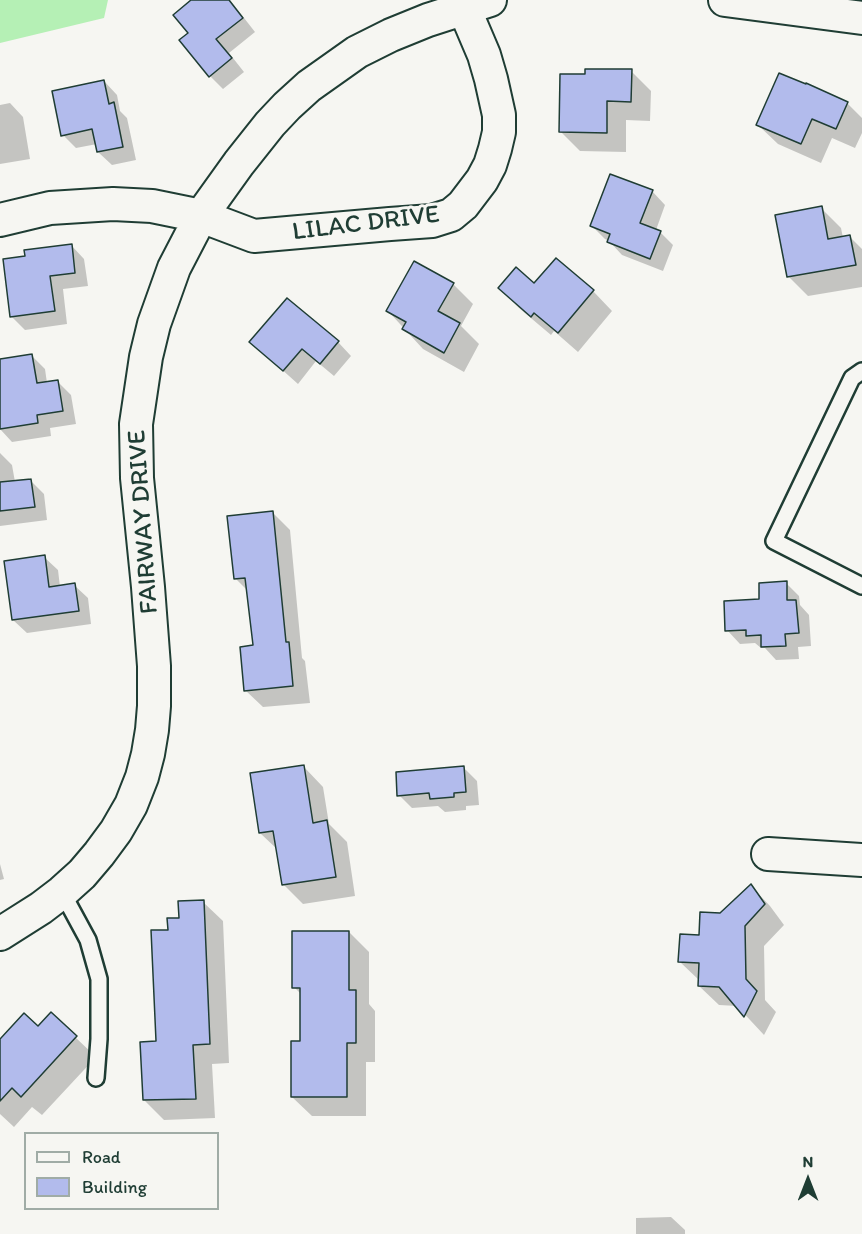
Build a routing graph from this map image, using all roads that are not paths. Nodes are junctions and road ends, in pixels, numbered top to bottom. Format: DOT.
graph roads {
  1 [pos="724,0"];
  2 [pos="477,4"];
  3 [pos="862,18"];
  4 [pos="201,216"];
  5 [pos="0,220"];
  6 [pos="862,372"];
  7 [pos="862,586"];
  8 [pos="768,854"];
  9 [pos="862,860"];
  10 [pos="62,892"];
  11 [pos="0,934"];
  12 [pos="96,1078"];
  1 -- 3 [label="street"];
  2 -- 4 [label="street, FAIRWAY DRIVE"];
  2 -- 4 [label="street, LILAC DRIVE"];
  4 -- 5 [label="street, LILAC DRIVE"];
  4 -- 10 [label="street, FAIRWAY DRIVE"];
  6 -- 7 [label="lane"];
  8 -- 9 [label="street"];
  10 -- 11 [label="street, FAIRWAY DRIVE"];
  10 -- 12 [label="lane"];
}
